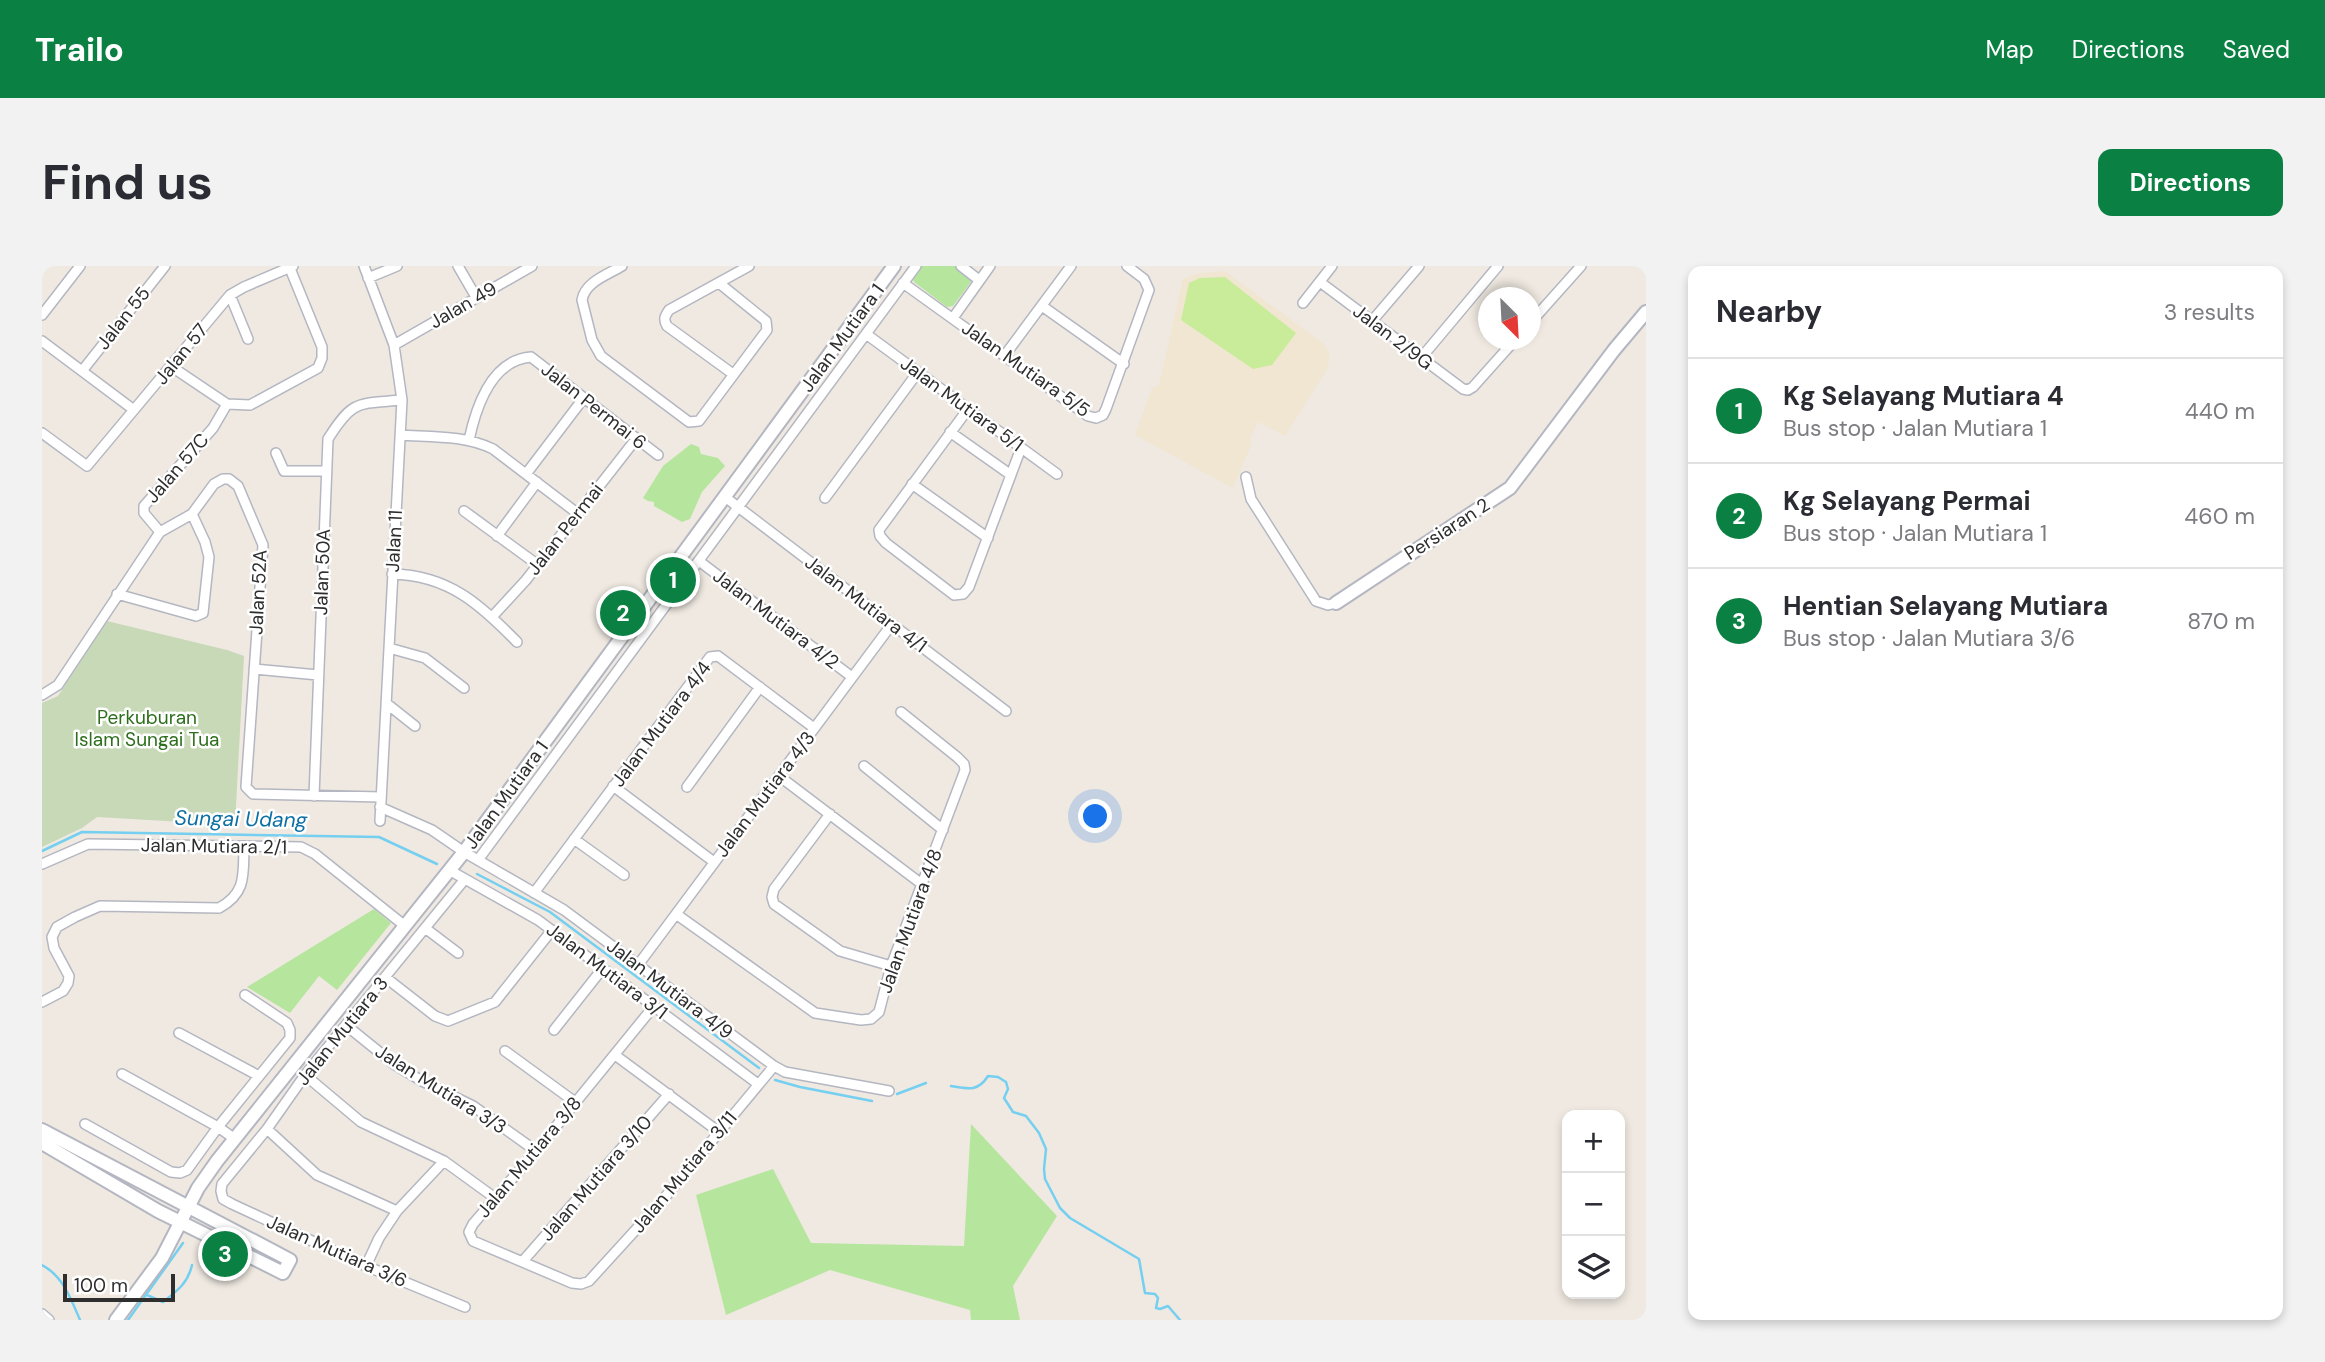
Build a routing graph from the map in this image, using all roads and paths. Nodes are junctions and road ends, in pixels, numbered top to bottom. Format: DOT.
graph roads {
  1 [pos="80,266"];
  2 [pos="165,266"];
  3 [pos="364,266"];
  4 [pos="458,266"];
  5 [pos="533,266"];
  6 [pos="622,266"];
  7 [pos="748,266"];
  8 [pos="894,266"];
  9 [pos="916,266"];
  10 [pos="961,266"];
  11 [pos="990,266"];
  12 [pos="1071,266"];
  13 [pos="1127,266"];
  14 [pos="1332,266"];
  15 [pos="1419,266"];
  16 [pos="1498,266"];
  17 [pos="290,267"];
  18 [pos="1581,267"];
  19 [pos="400,269"];
  20 [pos="368,278"];
  21 [pos="979,280"];
  22 [pos="1320,282"];
  23 [pos="903,283"];
  24 [pos="719,284"];
  25 [pos="230,295"];
  26 [pos="476,297"];
  27 [pos="1303,303"];
  28 [pos="1042,306"];
  29 [pos="1541,311"];
  30 [pos="1646,312"];
  31 [pos="42,315"];
  32 [pos="953,318"];
  33 [pos="1372,321"];
  34 [pos="866,334"];
  35 [pos="248,339"];
  36 [pos="42,341"];
  37 [pos="394,345"];
  38 [pos="1506,350"];
  39 [pos="1005,355"];
  40 [pos="1421,358"];
  41 [pos="1124,364"];
  42 [pos="172,367"];
  43 [pos="82,371"];
  44 [pos="918,372"];
  45 [pos="733,374"];
  46 [pos="583,399"];
  47 [pos="402,400"];
  48 [pos="228,404"];
  49 [pos="968,409"];
  50 [pos="134,410"];
  51 [pos="950,432"];
  52 [pos="42,433"];
  53 [pos="400,435"];
  54 [pos="636,439"];
  55 [pos="469,440"];
  56 [pos="1021,448"];
  57 [pos="276,453"];
  58 [pos="658,455"];
  59 [pos="326,471"];
  60 [pos="526,474"];
  61 [pos="1057,474"];
  62 [pos="1011,475"];
  63 [pos="1246,477"];
  64 [pos="537,482"];
  65 [pos="912,484"];
  66 [pos="725,497"];
  67 [pos="825,498"];
  68 [pos="739,508"];
  69 [pos="464,511"];
  70 [pos="577,513"];
  71 [pos="192,514"];
  72 [pos="160,532"];
  73 [pos="497,536"];
  74 [pos="988,538"];
  75 [pos="699,561"];
  76 [pos="538,565"];
  77 [pos="392,573"];
  78 [pos="117,594"];
  79 [pos="1336,603"];
  80 [pos="492,617"];
  81 [pos="892,624"];
  82 [pos="517,642"];
  83 [pos="389,648"];
  84 [pos="254,669"];
  85 [pos="318,675"];
  86 [pos="852,677"];
  87 [pos="464,688"];
  88 [pos="760,688"];
  89 [pos="42,695"];
  90 [pos="386,703"];
  91 [pos="1006,711"];
  92 [pos="901,712"];
  93 [pos="415,726"];
  94 [pos="814,728"];
  95 [pos="864,766"];
  96 [pos="779,776"];
  97 [pos="613,786"];
  98 [pos="687,787"];
  99 [pos="314,796"];
  100 [pos="381,802"];
  101 [pos="830,814"];
  102 [pos="380,821"];
  103 [pos="943,830"];
  104 [pos="574,839"];
  105 [pos="244,846"];
  106 [pos="464,852"];
  107 [pos="478,860"];
  108 [pos="714,862"];
  109 [pos="42,864"];
  110 [pos="449,870"];
  111 [pos="624,875"];
  112 [pos="465,879"];
  113 [pos="923,885"];
  114 [pos="534,892"];
  115 [pos="676,914"];
  116 [pos="405,926"];
  117 [pos="425,928"];
  118 [pos="552,930"];
  119 [pos="458,953"];
  120 [pos="638,965"];
  121 [pos="891,966"];
  122 [pos="603,968"];
  123 [pos="385,977"];
  124 [pos="245,995"];
  125 [pos="42,1002"];
  126 [pos="654,1006"];
  127 [pos="347,1026"];
  128 [pos="554,1030"];
  129 [pos="179,1033"];
  130 [pos="505,1051"];
  131 [pos="615,1055"];
  132 [pos="774,1066"];
  133 [pos="122,1074"];
  134 [pos="305,1075"];
  135 [pos="258,1076"];
  136 [pos="758,1084"];
  137 [pos="889,1091"];
  138 [pos="669,1094"];
  139 [pos="575,1102"];
  140 [pos="85,1124"];
  141 [pos="218,1128"];
  142 [pos="267,1129"];
  143 [pos="42,1130"];
  144 [pos="719,1132"];
  145 [pos="235,1139"];
  146 [pos="42,1143"];
  147 [pos="536,1151"];
  148 [pos="444,1161"];
  149 [pos="222,1184"];
  150 [pos="198,1188"];
  151 [pos="157,1191"];
  152 [pos="495,1198"];
  153 [pos="188,1208"];
  154 [pos="397,1210"];
  155 [pos="158,1211"];
  156 [pos="180,1223"];
  157 [pos="234,1232"];
  158 [pos="199,1233"];
  159 [pos="170,1245"];
  160 [pos="523,1261"];
  161 [pos="366,1266"];
  162 [pos="593,1278"];
  163 [pos="465,1307"];
  164 [pos="42,1314"];
  165 [pos="49,1320"];
  166 [pos="116,1320"];
  1 -- 31 [label="street"];
  2 -- 43 [label="street, Jalan 55"];
  3 -- 20 [label="street, Jalan 11"];
  4 -- 26 [label="street"];
  5 -- 26 [label="street, Jalan 49"];
  6 -- 45 [label="street"];
  7 -- 24 [label="street"];
  8 -- 66 [label="street, Jalan Mutiara 1"];
  9 -- 23 [label="street"];
  10 -- 21 [label="street"];
  11 -- 21 [label="street"];
  12 -- 28 [label="street"];
  13 -- 41 [label="street, Jalan Mutiara 5/5"];
  14 -- 22 [label="street"];
  15 -- 33 [label="street"];
  16 -- 40 [label="street"];
  17 -- 25 [label="street, Jalan 57"];
  17 -- 48 [label="street"];
  18 -- 29 [label="street"];
  19 -- 20 [label="street"];
  20 -- 37 [label="street, Jalan 11"];
  21 -- 32 [label="street"];
  22 -- 27 [label="street"];
  22 -- 33 [label="street, Jalan 2/9G"];
  23 -- 32 [label="street, Jalan Mutiara 5/5"];
  23 -- 34 [label="street"];
  24 -- 45 [label="street"];
  24 -- 45 [label="street"];
  25 -- 35 [label="street"];
  25 -- 42 [label="street, Jalan 57"];
  26 -- 37 [label="street, Jalan 49"];
  28 -- 39 [label="street"];
  28 -- 41 [label="street"];
  30 -- 79 [label="street, Persiaran 2"];
  32 -- 39 [label="street, Jalan Mutiara 5/5"];
  33 -- 40 [label="street, Jalan 2/9G"];
  34 -- 44 [label="street, Jalan Mutiara 5/1"];
  34 -- 68 [label="street"];
  36 -- 43 [label="street"];
  37 -- 47 [label="street, Jalan 11"];
  38 -- 40 [label="street, Jalan 2/9G"];
  39 -- 41 [label="street, Jalan Mutiara 5/5"];
  42 -- 48 [label="street"];
  42 -- 50 [label="street, Jalan 57"];
  43 -- 50 [label="street"];
  44 -- 49 [label="street, Jalan Mutiara 5/1"];
  44 -- 67 [label="street"];
  46 -- 54 [label="street, Jalan Permai 6"];
  46 -- 55 [label="street, Jalan Permai 6"];
  46 -- 60 [label="street"];
  47 -- 53 [label="street, Jalan 11"];
  47 -- 59 [label="street, Jalan 50A"];
  48 -- 72 [label="street, Jalan 57C"];
  49 -- 51 [label="street"];
  49 -- 56 [label="street, Jalan Mutiara 5/1"];
  50 -- 52 [label="street, Jalan 57"];
  51 -- 62 [label="street"];
  51 -- 65 [label="street"];
  53 -- 55 [label="street"];
  53 -- 77 [label="street, Jalan 11"];
  54 -- 58 [label="street, Jalan Permai 6"];
  54 -- 70 [label="street, Jalan Permai"];
  55 -- 60 [label="street"];
  56 -- 61 [label="street, Jalan Mutiara 5/1"];
  56 -- 62 [label="street"];
  57 -- 59 [label="street"];
  59 -- 85 [label="street, Jalan 50A"];
  60 -- 64 [label="street"];
  62 -- 74 [label="street"];
  63 -- 79 [label="street, Persiaran 2"];
  64 -- 70 [label="street"];
  64 -- 73 [label="street"];
  65 -- 74 [label="street"];
  65 -- 74 [label="street"];
  66 -- 68 [label="street, Jalan Mutiara 4/1"];
  66 -- 106 [label="street, Jalan Mutiara 1"];
  68 -- 75 [label="street"];
  68 -- 81 [label="street, Jalan Mutiara 4/1"];
  69 -- 73 [label="street"];
  70 -- 76 [label="street, Jalan Permai"];
  71 -- 72 [label="street, Jalan 52A"];
  71 -- 78 [label="street"];
  71 -- 84 [label="street, Jalan 52A"];
  72 -- 78 [label="street, Jalan 52A"];
  73 -- 76 [label="street"];
  75 -- 86 [label="street, Jalan Mutiara 4/2"];
  75 -- 107 [label="street"];
  76 -- 80 [label="street, Jalan Permai"];
  77 -- 80 [label="street"];
  77 -- 83 [label="street, Jalan 11"];
  78 -- 89 [label="street, Jalan 52A"];
  80 -- 82 [label="street"];
  81 -- 86 [label="street, Jalan Mutiara 4/3"];
  81 -- 91 [label="street, Jalan Mutiara 4/1"];
  83 -- 87 [label="street"];
  83 -- 90 [label="street, Jalan 11"];
  84 -- 85 [label="street"];
  84 -- 99 [label="street, Jalan 52A"];
  85 -- 99 [label="street, Jalan 50A"];
  86 -- 94 [label="street, Jalan Mutiara 4/3"];
  88 -- 94 [label="street, Jalan Mutiara 4/4"];
  88 -- 97 [label="street, Jalan Mutiara 4/4"];
  88 -- 98 [label="street"];
  90 -- 93 [label="street"];
  90 -- 100 [label="street, Jalan 11"];
  92 -- 103 [label="street, Jalan Mutiara 4/8"];
  94 -- 96 [label="street, Jalan Mutiara 4/3"];
  95 -- 103 [label="street"];
  96 -- 101 [label="street"];
  96 -- 108 [label="street, Jalan Mutiara 4/3"];
  97 -- 104 [label="street, Jalan Mutiara 4/4"];
  97 -- 108 [label="street"];
  99 -- 100 [label="street"];
  100 -- 102 [label="street, Jalan 11"];
  100 -- 106 [label="street, Jalan Mutiara 4/9"];
  101 -- 113 [label="street"];
  101 -- 121 [label="street"];
  103 -- 113 [label="street, Jalan Mutiara 4/8"];
  104 -- 111 [label="street"];
  104 -- 114 [label="street, Jalan Mutiara 4/4"];
  105 -- 109 [label="street, Jalan Mutiara 2/1"];
  105 -- 116 [label="street, Jalan Mutiara 2/1"];
  105 -- 125 [label="street"];
  106 -- 107 [label="street, Jalan Mutiara 4/9"];
  106 -- 110 [label="street, Jalan Mutiara 1"];
  107 -- 114 [label="street, Jalan Mutiara 4/9"];
  108 -- 115 [label="street, Jalan Mutiara 4/3"];
  110 -- 112 [label="street, Jalan Mutiara 3/1"];
  110 -- 116 [label="street, Jalan Mutiara 1"];
  112 -- 117 [label="street, Jalan Mutiara 3"];
  112 -- 118 [label="street, Jalan Mutiara 3/1"];
  113 -- 121 [label="street, Jalan Mutiara 4/8"];
  114 -- 120 [label="street, Jalan Mutiara 4/9"];
  115 -- 120 [label="street, Jalan Mutiara 4/3"];
  115 -- 121 [label="street, Jalan Mutiara 4/8"];
  116 -- 145 [label="street, Jalan Mutiara 1"];
  117 -- 119 [label="street"];
  117 -- 123 [label="street, Jalan Mutiara 3"];
  118 -- 122 [label="street, Jalan Mutiara 3/1"];
  118 -- 123 [label="street"];
  120 -- 132 [label="street, Jalan Mutiara 4/9"];
  122 -- 126 [label="street, Jalan Mutiara 3/1"];
  122 -- 128 [label="street"];
  123 -- 127 [label="street, Jalan Mutiara 3"];
  124 -- 135 [label="street"];
  126 -- 131 [label="street, Jalan Mutiara 3/8"];
  126 -- 136 [label="street, Jalan Mutiara 3/1"];
  127 -- 134 [label="street, Jalan Mutiara 3"];
  127 -- 147 [label="street, Jalan Mutiara 3/3"];
  129 -- 135 [label="street"];
  130 -- 139 [label="street"];
  131 -- 138 [label="street"];
  131 -- 139 [label="street, Jalan Mutiara 3/8"];
  132 -- 136 [label="street, Jalan Mutiara 3/11"];
  132 -- 137 [label="street, Jalan Mutiara 4/9"];
  133 -- 141 [label="street"];
  134 -- 142 [label="street, Jalan Mutiara 3"];
  134 -- 148 [label="street"];
  135 -- 141 [label="street"];
  136 -- 144 [label="street, Jalan Mutiara 3/11"];
  138 -- 144 [label="street"];
  138 -- 160 [label="street, Jalan Mutiara 3/10"];
  139 -- 147 [label="street, Jalan Mutiara 3/8"];
  140 -- 141 [label="street"];
  141 -- 145 [label="street"];
  142 -- 149 [label="street, Jalan Mutiara 3"];
  142 -- 154 [label="street"];
  143 -- 151 [label="street"];
  144 -- 162 [label="street, Jalan Mutiara 3/11"];
  145 -- 150 [label="street, Jalan Mutiara 1"];
  146 -- 155 [label="street"];
  147 -- 152 [label="street, Jalan Mutiara 3/8"];
  148 -- 152 [label="street"];
  148 -- 154 [label="street"];
  149 -- 161 [label="street, Jalan Mutiara 3/6"];
  150 -- 151 [label="street"];
  150 -- 153 [label="street, Jalan Mutiara 1"];
  150 -- 157 [label="street"];
  151 -- 153 [label="street"];
  152 -- 160 [label="street, Jalan Mutiara 3/8"];
  153 -- 156 [label="street, Jalan Mutiara 1"];
  153 -- 157 [label="street"];
  154 -- 161 [label="street"];
  155 -- 156 [label="street"];
  155 -- 159 [label="street"];
  156 -- 158 [label="street"];
  156 -- 159 [label="street, Jalan Mutiara 1"];
  157 -- 158 [label="street"];
  158 -- 159 [label="street"];
  159 -- 166 [label="street, Jalan Mutiara 1"];
  160 -- 162 [label="street, Jalan Mutiara 3/8"];
  161 -- 163 [label="street, Jalan Mutiara 3/6"];
  164 -- 165 [label="street"];
}
